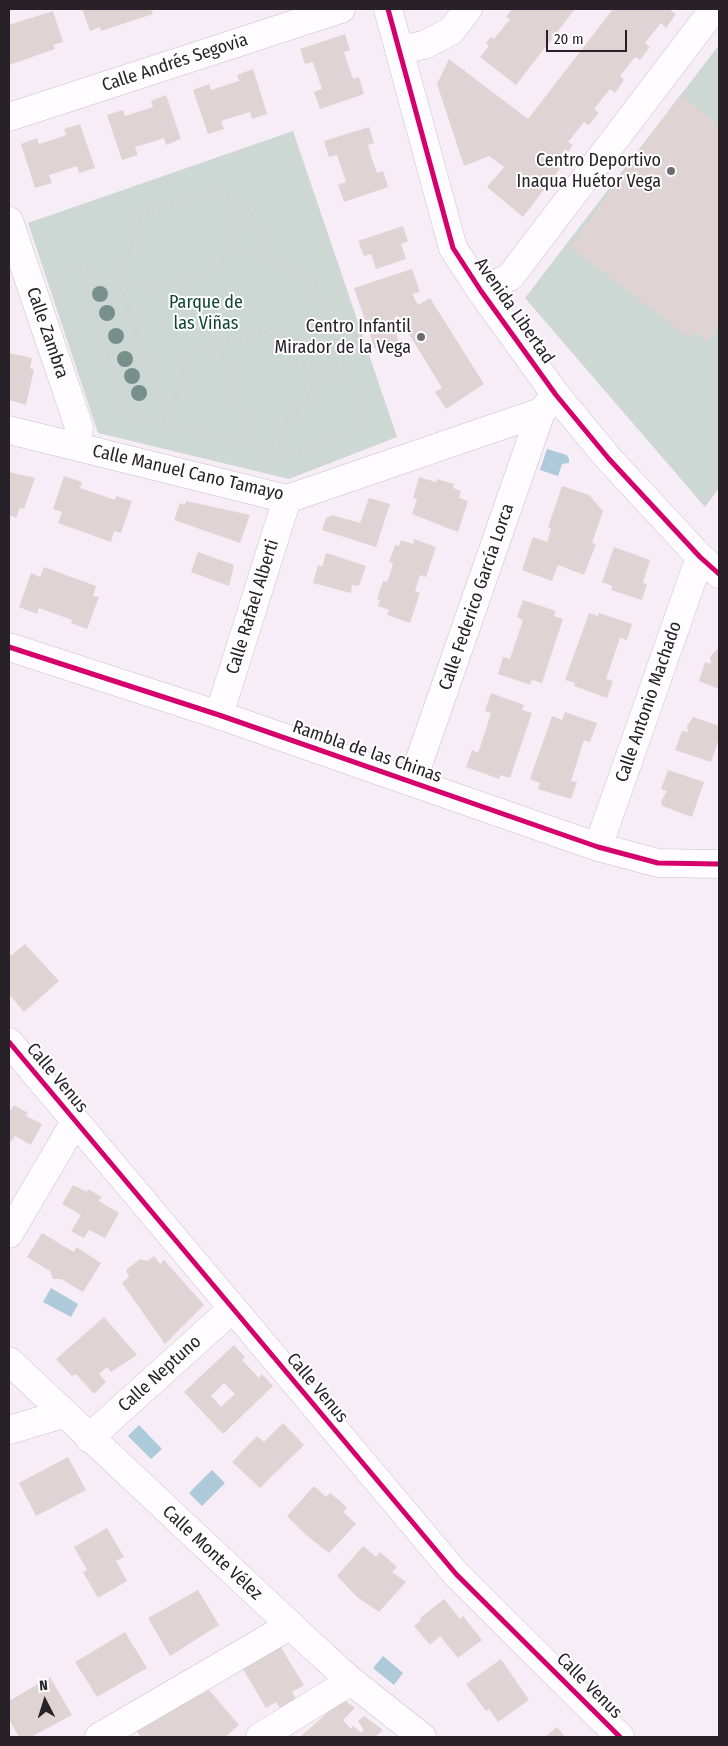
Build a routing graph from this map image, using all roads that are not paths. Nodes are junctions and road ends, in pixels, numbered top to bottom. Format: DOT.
graph roads {
  1 [pos="342,9"];
  2 [pos="388,9"];
  3 [pos="468,9"];
  4 [pos="714,9"];
  5 [pos="399,50"];
  6 [pos="9,117"];
  7 [pos="9,221"];
  8 [pos="481,291"];
  9 [pos="549,404"];
  10 [pos="9,430"];
  11 [pos="76,446"];
  12 [pos="287,499"];
  13 [pos="710,566"];
  14 [pos="9,647"];
  15 [pos="219,715"];
  16 [pos="412,782"];
  17 [pos="598,847"];
  18 [pos="719,864"];
  19 [pos="9,1042"];
  20 [pos="75,1122"];
  21 [pos="9,1234"];
  22 [pos="232,1309"];
  23 [pos="9,1361"];
  24 [pos="63,1414"];
  25 [pos="9,1430"];
  26 [pos="89,1438"];
  27 [pos="291,1626"];
  28 [pos="351,1680"];
  29 [pos="99,1737"];
  30 [pos="260,1737"];
  31 [pos="422,1737"];
  32 [pos="620,1737"];
  1 -- 6 [label="street, Calle Andrés Segovia"];
  2 -- 5 [label="street, Avenida Libertad"];
  3 -- 5 [label="street"];
  4 -- 8 [label="street"];
  5 -- 8 [label="street, Avenida Libertad"];
  7 -- 11 [label="street, Calle Zambra"];
  8 -- 9 [label="street, Avenida Libertad"];
  9 -- 12 [label="street, Calle Manuel Cano Tamayo"];
  9 -- 13 [label="street, Avenida Libertad"];
  9 -- 16 [label="street, Calle Federico García Lorca"];
  10 -- 11 [label="street, Calle Manuel Cano Tamayo"];
  11 -- 12 [label="street, Calle Manuel Cano Tamayo"];
  12 -- 15 [label="street, Calle Rafael Alberti"];
  13 -- 17 [label="street, Calle Antonio Machado"];
  14 -- 15 [label="street, Rambla de las Chinas"];
  15 -- 16 [label="street, Rambla de las Chinas"];
  16 -- 17 [label="street, Rambla de las Chinas"];
  17 -- 18 [label="street, Rambla de las Chinas"];
  19 -- 20 [label="street, Calle Venus"];
  20 -- 21 [label="street"];
  20 -- 22 [label="street, Calle Venus"];
  22 -- 26 [label="street, Calle Neptuno"];
  22 -- 32 [label="street, Calle Venus"];
  23 -- 24 [label="street, Calle Monte Vélez"];
  24 -- 25 [label="street"];
  24 -- 26 [label="street, Calle Monte Vélez"];
  26 -- 27 [label="street, Calle Monte Vélez"];
  27 -- 28 [label="street, Calle Monte Vélez"];
  27 -- 29 [label="street"];
  28 -- 30 [label="street"];
  28 -- 31 [label="street, Calle Monte Vélez"];
}
